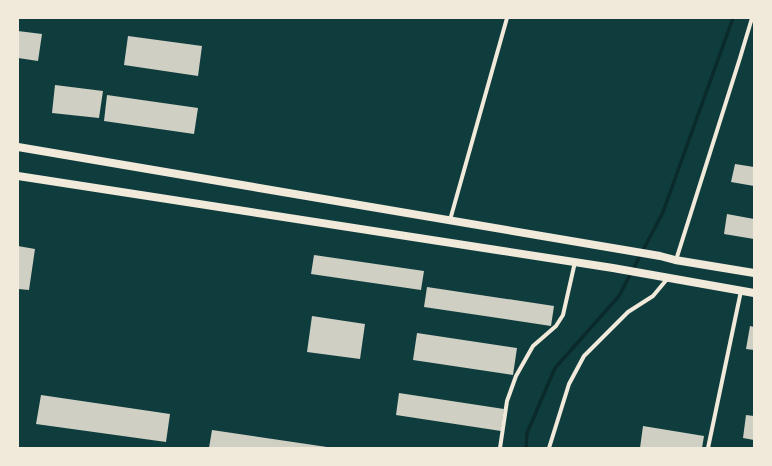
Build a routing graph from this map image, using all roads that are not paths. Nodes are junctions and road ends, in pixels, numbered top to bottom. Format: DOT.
graph roads {
  1 [pos="507,18"];
  2 [pos="752,18"];
  3 [pos="18,147"];
  4 [pos="18,176"];
  5 [pos="450,220"];
  6 [pos="675,260"];
  7 [pos="575,262"];
  8 [pos="754,273"];
  9 [pos="668,278"];
  10 [pos="741,290"];
  11 [pos="754,293"];
  12 [pos="500,448"];
  13 [pos="549,448"];
  14 [pos="708,448"];
  1 -- 5 [label="street"];
  2 -- 6 [label="street"];
  3 -- 5 [label="main road"];
  4 -- 7 [label="main road"];
  5 -- 6 [label="main road"];
  6 -- 8 [label="main road"];
  7 -- 9 [label="main road"];
  7 -- 12 [label="street"];
  9 -- 10 [label="main road"];
  9 -- 13 [label="street"];
  10 -- 11 [label="main road"];
  10 -- 14 [label="street"];
}
